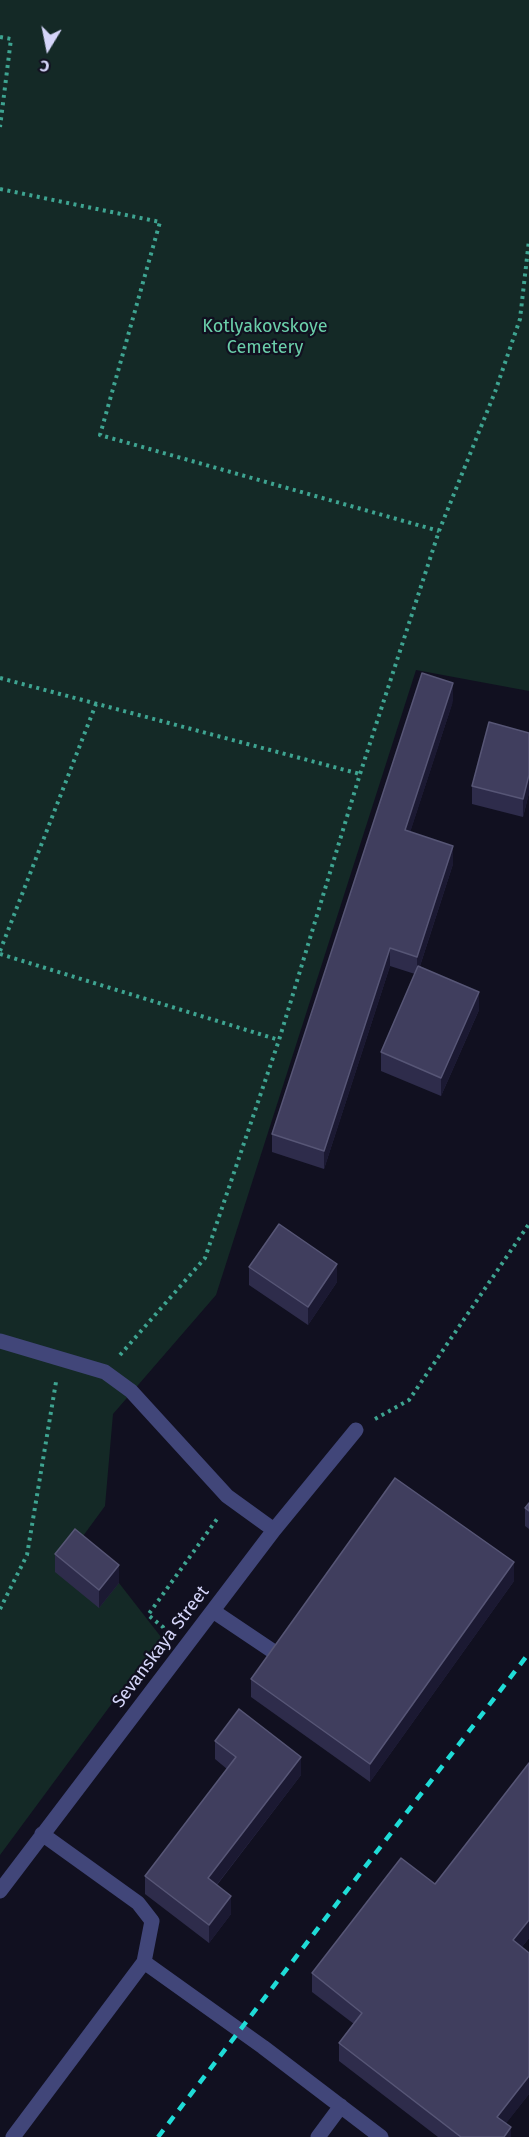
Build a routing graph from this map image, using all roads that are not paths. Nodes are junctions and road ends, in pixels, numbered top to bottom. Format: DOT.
graph roads {
  1 [pos="0,1341"];
  2 [pos="356,1430"];
  3 [pos="274,1530"];
  4 [pos="213,1611"];
  5 [pos="280,1656"];
  6 [pos="42,1834"];
  7 [pos="0,1891"];
  8 [pos="144,1962"];
  9 [pos="341,2106"];
  10 [pos="13,2137"];
  11 [pos="318,2137"];
  12 [pos="381,2137"];
  1 -- 3 [label="street"];
  2 -- 3 [label="street, Sevanskaya Street"];
  3 -- 4 [label="street, Sevanskaya Street"];
  4 -- 5 [label="street"];
  4 -- 6 [label="street, Sevanskaya Street"];
  6 -- 7 [label="street, Sevanskaya Street"];
  6 -- 8 [label="street"];
  8 -- 9 [label="street"];
  8 -- 10 [label="street"];
  9 -- 11 [label="street"];
  9 -- 12 [label="street"];
}
